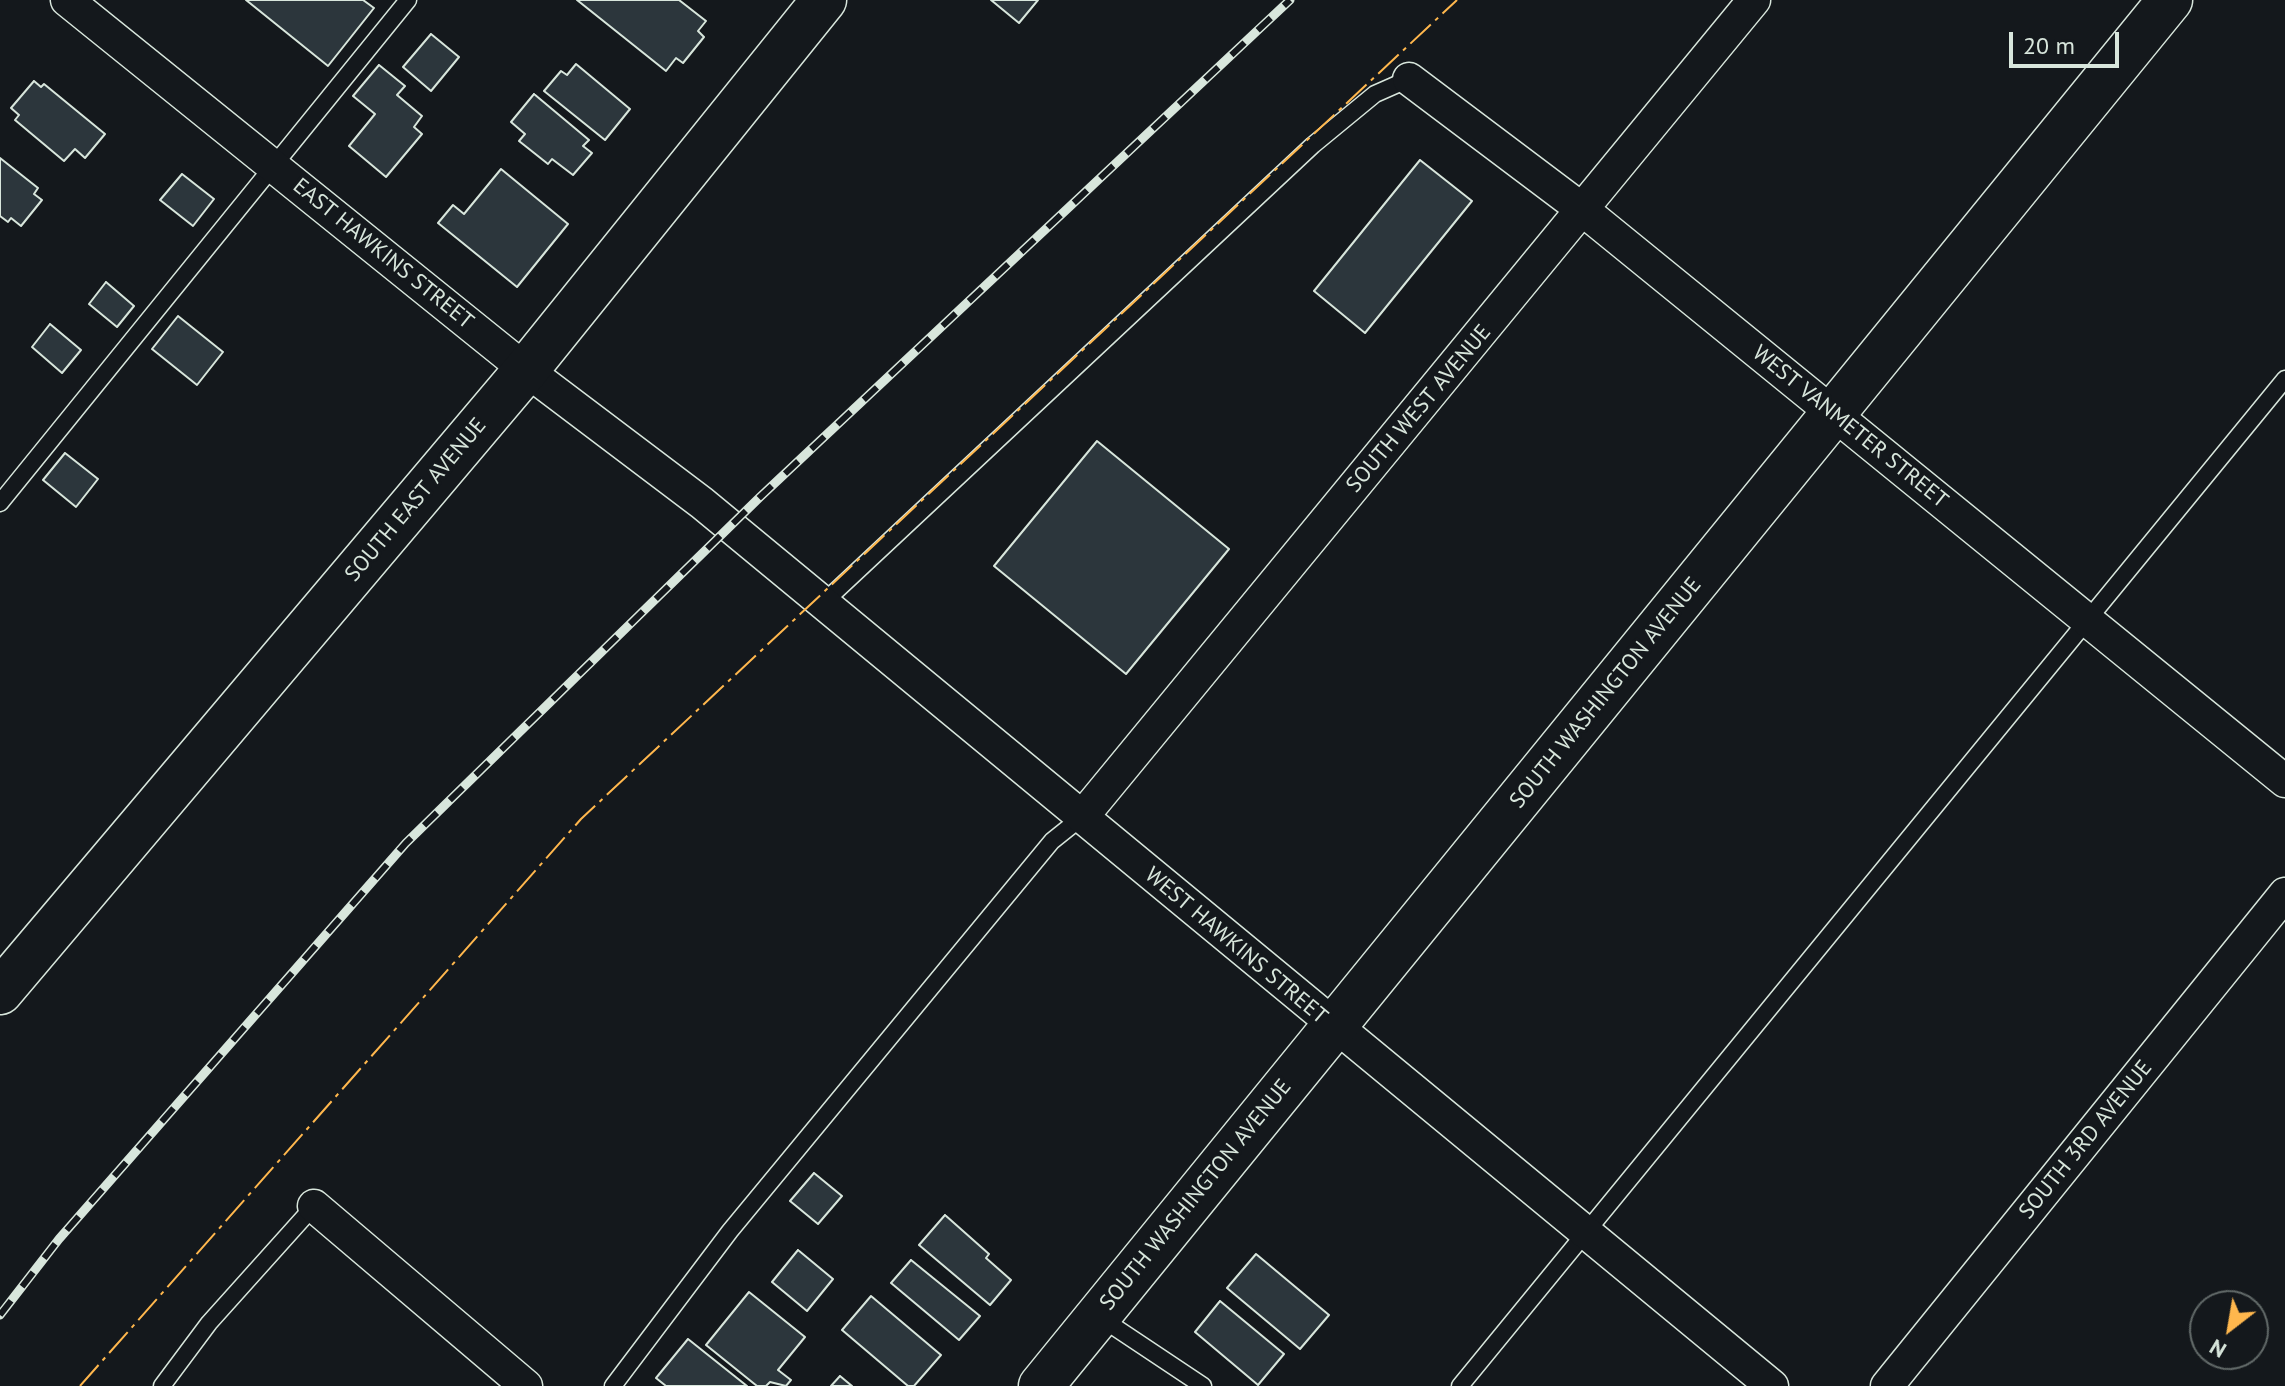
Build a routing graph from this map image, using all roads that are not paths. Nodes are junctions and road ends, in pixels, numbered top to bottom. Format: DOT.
graph roads {
  1 [pos="67,0"];
  2 [pos="408,0"];
  3 [pos="824,0"];
  4 [pos="1754,0"];
  5 [pos="2170,0"];
  6 [pos="1409,79"];
  7 [pos="273,166"];
  8 [pos="1583,210"];
  9 [pos="526,370"];
  10 [pos="2285,379"];
  11 [pos="1833,414"];
  12 [pos="0,503"];
  13 [pos="702,503"];
  14 [pos="823,603"];
  15 [pos="2087,620"];
  16 [pos="2285,781"];
  17 [pos="1082,817"];
  18 [pos="2285,894"];
  19 [pos="7,968"];
  20 [pos="1333,1027"];
  21 [pos="314,1206"];
  22 [pos="1584,1233"];
  23 [pos="1098,1316"];
  24 [pos="162,1386"];
  25 [pos="526,1386"];
  26 [pos="613,1386"];
  27 [pos="1041,1386"];
  28 [pos="1203,1386"];
  29 [pos="1460,1386"];
  30 [pos="1772,1386"];
  31 [pos="1887,1386"];
  1 -- 7 [label="street, EAST HAWKINS STREET"];
  2 -- 7 [label="lane"];
  3 -- 9 [label="main road, SOUTH EAST AVENUE"];
  4 -- 8 [label="street, SOUTH WEST AVENUE"];
  5 -- 11 [label="main road, SOUTH WASHINGTON AVENUE"];
  6 -- 8 [label="street, WEST VANMETER STREET"];
  6 -- 14 [label="lane"];
  7 -- 9 [label="street, EAST HAWKINS STREET"];
  7 -- 12 [label="lane"];
  8 -- 11 [label="street, WEST VANMETER STREET"];
  8 -- 17 [label="street, SOUTH WEST AVENUE"];
  9 -- 13 [label="street, EAST HAWKINS STREET"];
  9 -- 19 [label="main road, SOUTH EAST AVENUE"];
  10 -- 15 [label="lane"];
  11 -- 15 [label="street, WEST VANMETER STREET"];
  11 -- 20 [label="main road, SOUTH WASHINGTON AVENUE"];
  13 -- 14 [label="street, WEST HAWKINS STREET"];
  14 -- 17 [label="street, WEST HAWKINS STREET"];
  15 -- 16 [label="street, WEST VANMETER STREET"];
  15 -- 22 [label="lane"];
  17 -- 20 [label="street, WEST HAWKINS STREET"];
  17 -- 26 [label="lane"];
  18 -- 31 [label="street, SOUTH 3RD AVENUE"];
  20 -- 22 [label="street, WEST HAWKINS STREET"];
  20 -- 23 [label="main road, SOUTH WASHINGTON AVENUE"];
  21 -- 24 [label="lane"];
  21 -- 25 [label="street"];
  22 -- 29 [label="lane"];
  22 -- 30 [label="street, WEST HAWKINS STREET"];
  23 -- 27 [label="main road, SOUTH WASHINGTON AVENUE"];
  23 -- 28 [label="lane"];
}
